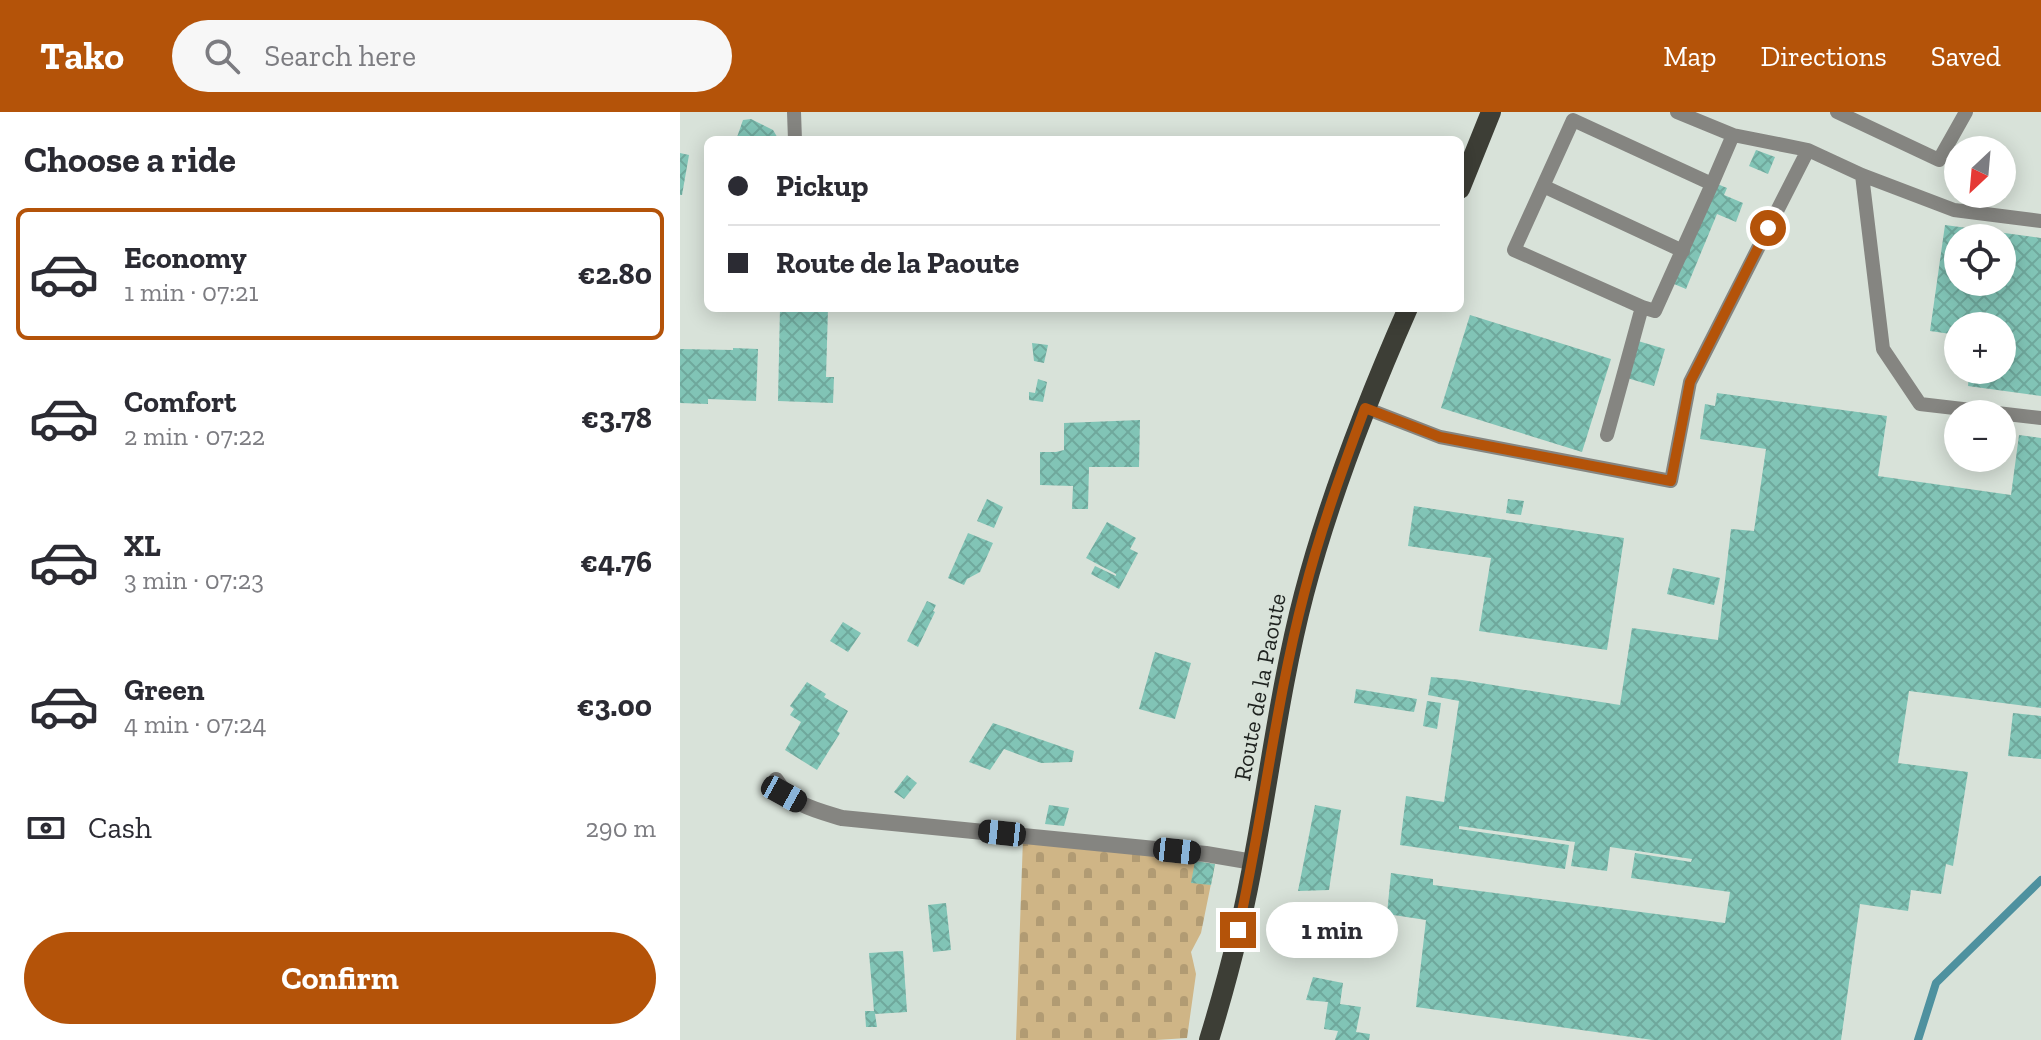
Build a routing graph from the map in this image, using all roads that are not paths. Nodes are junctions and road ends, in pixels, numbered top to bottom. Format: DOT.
graph roads {
  1 [pos="794,112"];
  2 [pos="1491,112"];
  3 [pos="1677,112"];
  4 [pos="1837,112"];
  5 [pos="1966,112"];
  6 [pos="1733,135"];
  7 [pos="795,136"];
  8 [pos="1808,150"];
  9 [pos="1862,175"];
  10 [pos="1464,179"];
  11 [pos="1712,184"];
  12 [pos="1543,186"];
  13 [pos="2041,221"];
  14 [pos="1683,251"];
  15 [pos="1642,307"];
  16 [pos="1406,312"];
  17 [pos="1365,408"];
  18 [pos="2041,418"];
  19 [pos="1607,435"];
  20 [pos="776,780"];
  21 [pos="1253,862"];
  22 [pos="1209,1040"];
  1 -- 7 [label="lane"];
  2 -- 10 [label="main road"];
  3 -- 6 [label="lane"];
  4 -- 5 [label="lane"];
  6 -- 8 [label="lane"];
  6 -- 11 [label="lane"];
  8 -- 9 [label="lane"];
  8 -- 17 [label="lane"];
  9 -- 13 [label="lane"];
  9 -- 18 [label="lane"];
  11 -- 12 [label="lane"];
  11 -- 14 [label="lane"];
  12 -- 14 [label="lane"];
  12 -- 15 [label="lane"];
  14 -- 15 [label="lane"];
  15 -- 19 [label="lane"];
  16 -- 17 [label="main road, Route de la Paoute"];
  17 -- 21 [label="main road, Route de la Paoute"];
  20 -- 21 [label="street"];
  21 -- 22 [label="main road, Route de la Paoute"];
}
